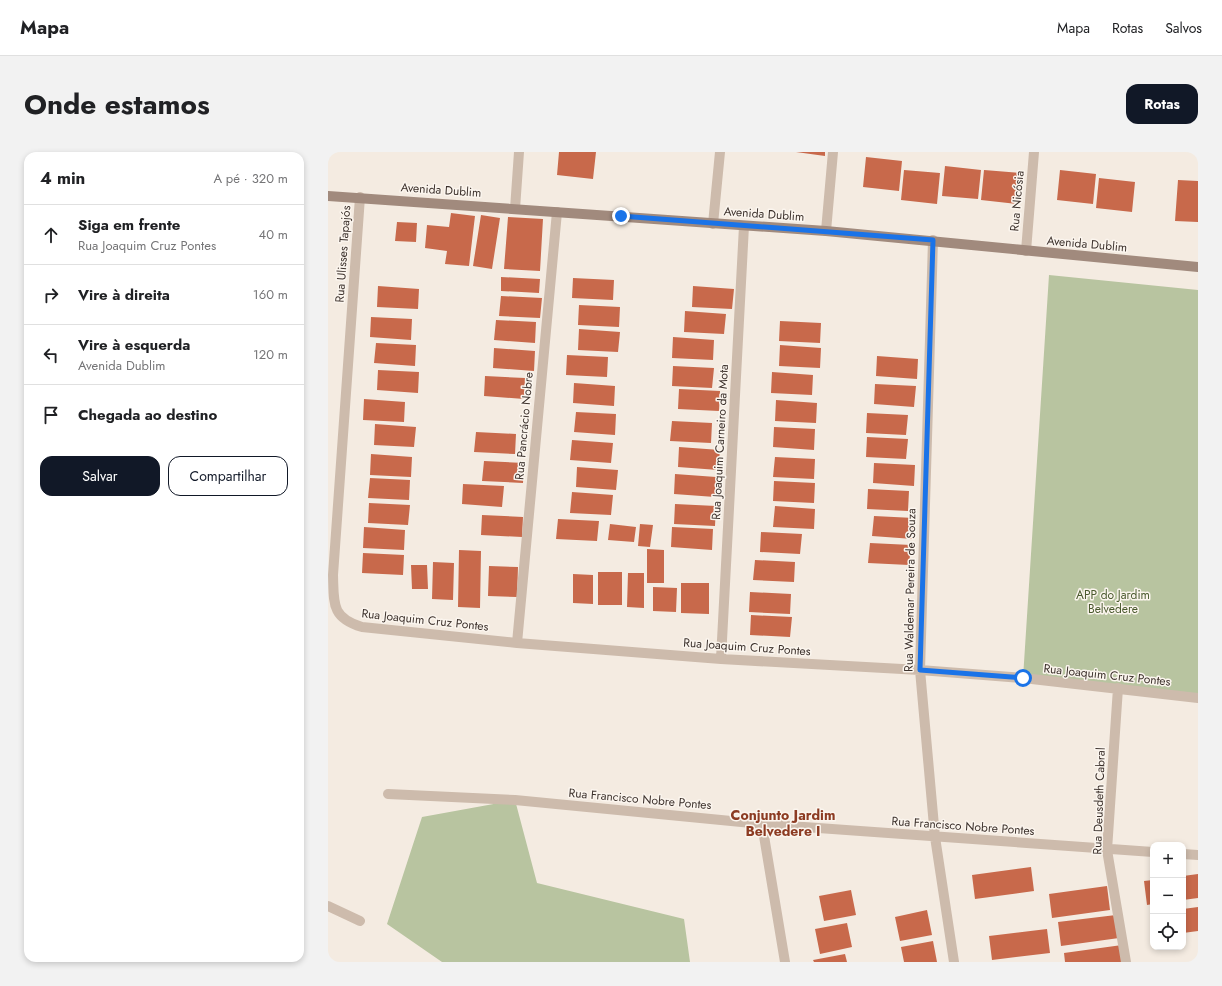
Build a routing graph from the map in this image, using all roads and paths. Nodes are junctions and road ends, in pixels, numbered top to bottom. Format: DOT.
graph roads {
  1 [pos="519,152"];
  2 [pos="720,152"];
  3 [pos="833,152"];
  4 [pos="1034,152"];
  5 [pos="328,196"];
  6 [pos="360,197"];
  7 [pos="515,209"];
  8 [pos="557,212"];
  9 [pos="713,224"];
  10 [pos="744,226"];
  11 [pos="826,231"];
  12 [pos="933,240"];
  13 [pos="1026,251"];
  14 [pos="1198,267"];
  15 [pos="333,576"];
  16 [pos="517,643"];
  17 [pos="721,660"];
  18 [pos="920,670"];
  19 [pos="1118,688"];
  20 [pos="1198,698"];
  21 [pos="388,794"];
  22 [pos="762,824"];
  23 [pos="935,837"];
  24 [pos="1108,850"];
  25 [pos="1150,852"];
  26 [pos="1186,854"];
  27 [pos="1198,855"];
  28 [pos="328,906"];
  29 [pos="360,922"];
  30 [pos="785,962"];
  31 [pos="954,962"];
  32 [pos="1126,962"];
  1 -- 7 [label="street"];
  2 -- 9 [label="street"];
  3 -- 11 [label="street"];
  4 -- 13 [label="street, Rua Nicósia"];
  5 -- 6 [label="street, Avenida Dublim"];
  6 -- 7 [label="street, Avenida Dublim"];
  6 -- 15 [label="street, Rua Ulisses Tapajós"];
  7 -- 8 [label="street, Avenida Dublim"];
  8 -- 9 [label="street, Avenida Dublim"];
  8 -- 16 [label="street, Rua Pancrácio Nobre"];
  9 -- 10 [label="street, Avenida Dublim"];
  10 -- 11 [label="street, Avenida Dublim"];
  10 -- 17 [label="street, Rua Joaquim Carneiro da Mota"];
  11 -- 12 [label="street, Avenida Dublim"];
  12 -- 13 [label="street, Avenida Dublim"];
  12 -- 18 [label="street, Rua Waldemar Pereira de Souza"];
  13 -- 14 [label="street, Avenida Dublim"];
  15 -- 16 [label="street, Rua Joaquim Cruz Pontes"];
  16 -- 17 [label="street, Rua Joaquim Cruz Pontes"];
  17 -- 18 [label="street, Rua Joaquim Cruz Pontes"];
  18 -- 19 [label="street, Rua Joaquim Cruz Pontes"];
  18 -- 23 [label="street, Rua Waldemar Pereira de Souza"];
  19 -- 20 [label="street, Rua Joaquim Cruz Pontes"];
  19 -- 24 [label="street, Rua Deusdeth Cabral"];
  21 -- 22 [label="street, Rua Francisco Nobre Pontes"];
  22 -- 23 [label="street, Rua Francisco Nobre Pontes"];
  22 -- 30 [label="street"];
  23 -- 24 [label="street, Rua Francisco Nobre Pontes"];
  23 -- 31 [label="street, Rua Waldemar Pereira de Souza"];
  24 -- 25 [label="street, Rua Francisco Nobre Pontes"];
  24 -- 32 [label="street, Rua Deusdeth Cabral"];
  26 -- 27 [label="street"];
  28 -- 29 [label="street"];
}
